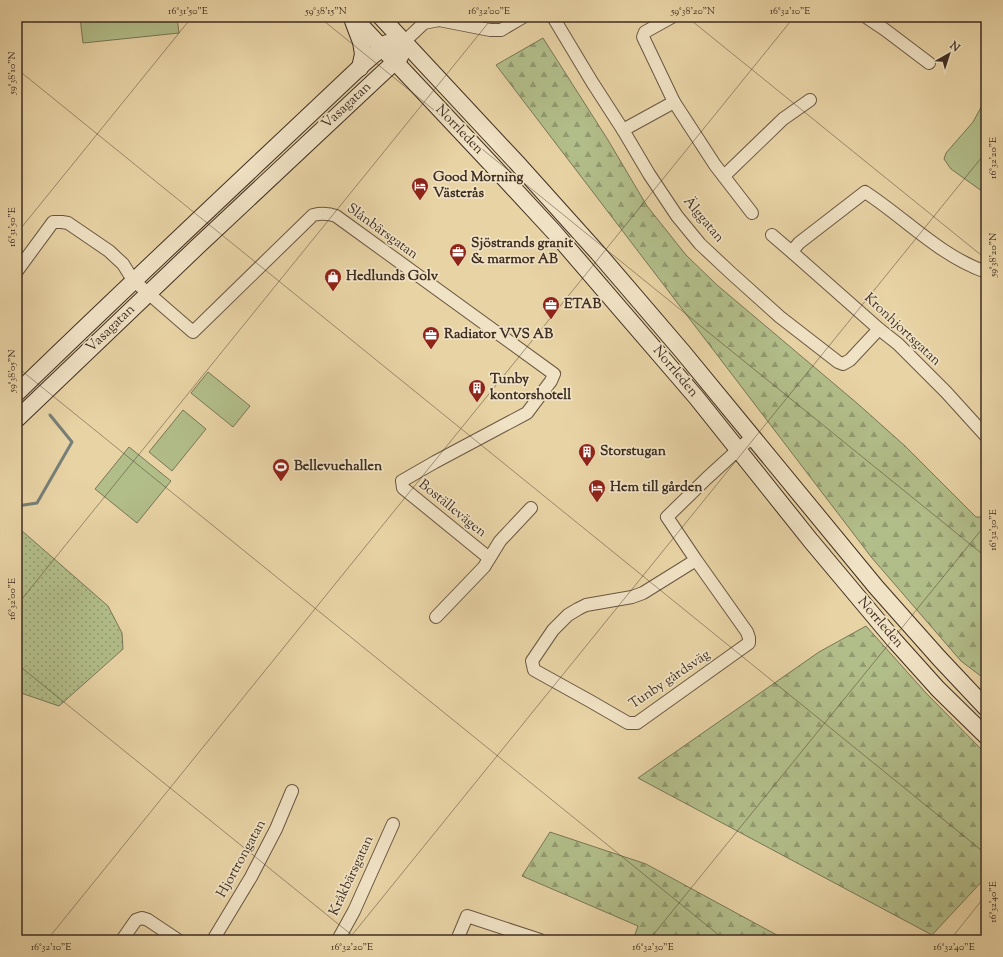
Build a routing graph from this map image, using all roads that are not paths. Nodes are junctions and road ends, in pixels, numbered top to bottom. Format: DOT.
graph roads {
  1 [pos="352,17"];
  2 [pos="382,17"];
  3 [pos="523,17"];
  4 [pos="553,17"];
  5 [pos="672,17"];
  6 [pos="866,17"];
  7 [pos="405,41"];
  8 [pos="382,48"];
  9 [pos="395,61"];
  10 [pos="929,63"];
  11 [pos="360,68"];
  12 [pos="408,76"];
  13 [pos="372,83"];
  14 [pos="810,100"];
  15 [pos="674,102"];
  16 [pos="623,130"];
  17 [pos="724,176"];
  18 [pos="752,213"];
  19 [pos="772,235"];
  20 [pos="793,253"];
  21 [pos="17,271"];
  22 [pos="986,272"];
  23 [pos="133,280"];
  24 [pos="148,293"];
  25 [pos="879,329"];
  26 [pos="17,392"];
  27 [pos="17,419"];
  28 [pos="986,435"];
  29 [pos="752,437"];
  30 [pos="738,450"];
  31 [pos="402,481"];
  32 [pos="531,508"];
  33 [pos="489,558"];
  34 [pos="696,560"];
  35 [pos="436,617"];
  36 [pos="986,708"];
  37 [pos="986,736"];
  38 [pos="292,791"];
  39 [pos="393,824"];
  40 [pos="122,940"];
  41 [pos="178,940"];
  42 [pos="213,940"];
  43 [pos="338,940"];
  44 [pos="457,940"];
  45 [pos="540,940"];
  1 -- 8 [label="main road, Norrleden"];
  1 -- 11 [label="main road"];
  2 -- 7 [label="main road, Norrleden"];
  3 -- 7 [label="street"];
  4 -- 16 [label="street, Älggatan"];
  5 -- 15 [label="street"];
  6 -- 10 [label="street"];
  7 -- 8 [label="main road, Vasagatan"];
  7 -- 9 [label="main road, Vasagatan"];
  7 -- 29 [label="main road, Norrleden"];
  8 -- 9 [label="main road, Norrleden"];
  8 -- 11 [label="main road, Vasagatan"];
  9 -- 12 [label="main road, Norrleden"];
  9 -- 13 [label="main road, Vasagatan"];
  11 -- 23 [label="main road, Vasagatan"];
  12 -- 13 [label="main road"];
  12 -- 30 [label="main road, Norrleden"];
  13 -- 24 [label="main road, Vasagatan"];
  14 -- 17 [label="street"];
  15 -- 16 [label="street"];
  15 -- 17 [label="street"];
  16 -- 25 [label="street, Älggatan"];
  17 -- 18 [label="street"];
  19 -- 20 [label="street, Kronhjortsgatan"];
  20 -- 22 [label="street"];
  20 -- 25 [label="street, Kronhjortsgatan"];
  21 -- 23 [label="street"];
  23 -- 24 [label="street, Slånbärsgatan"];
  23 -- 26 [label="main road, Vasagatan"];
  24 -- 27 [label="main road, Vasagatan"];
  24 -- 31 [label="street, Slånbärsgatan"];
  25 -- 28 [label="street, Kronhjortsgatan"];
  29 -- 30 [label="street, Tunby gårdsväg"];
  29 -- 36 [label="main road, Norrleden"];
  30 -- 34 [label="street, Tunby gårdsväg"];
  30 -- 37 [label="main road, Norrleden"];
  31 -- 33 [label="street, Boställevägen"];
  32 -- 33 [label="street, Boställevägen"];
  33 -- 35 [label="street, Boställevägen"];
  34 -- 34 [label="street, Tunby gårdsväg"];
  38 -- 42 [label="street, Hjortrongatan"];
  39 -- 43 [label="street, Kråkbärsgatan"];
  40 -- 41 [label="street"];
  44 -- 45 [label="street"];
}
